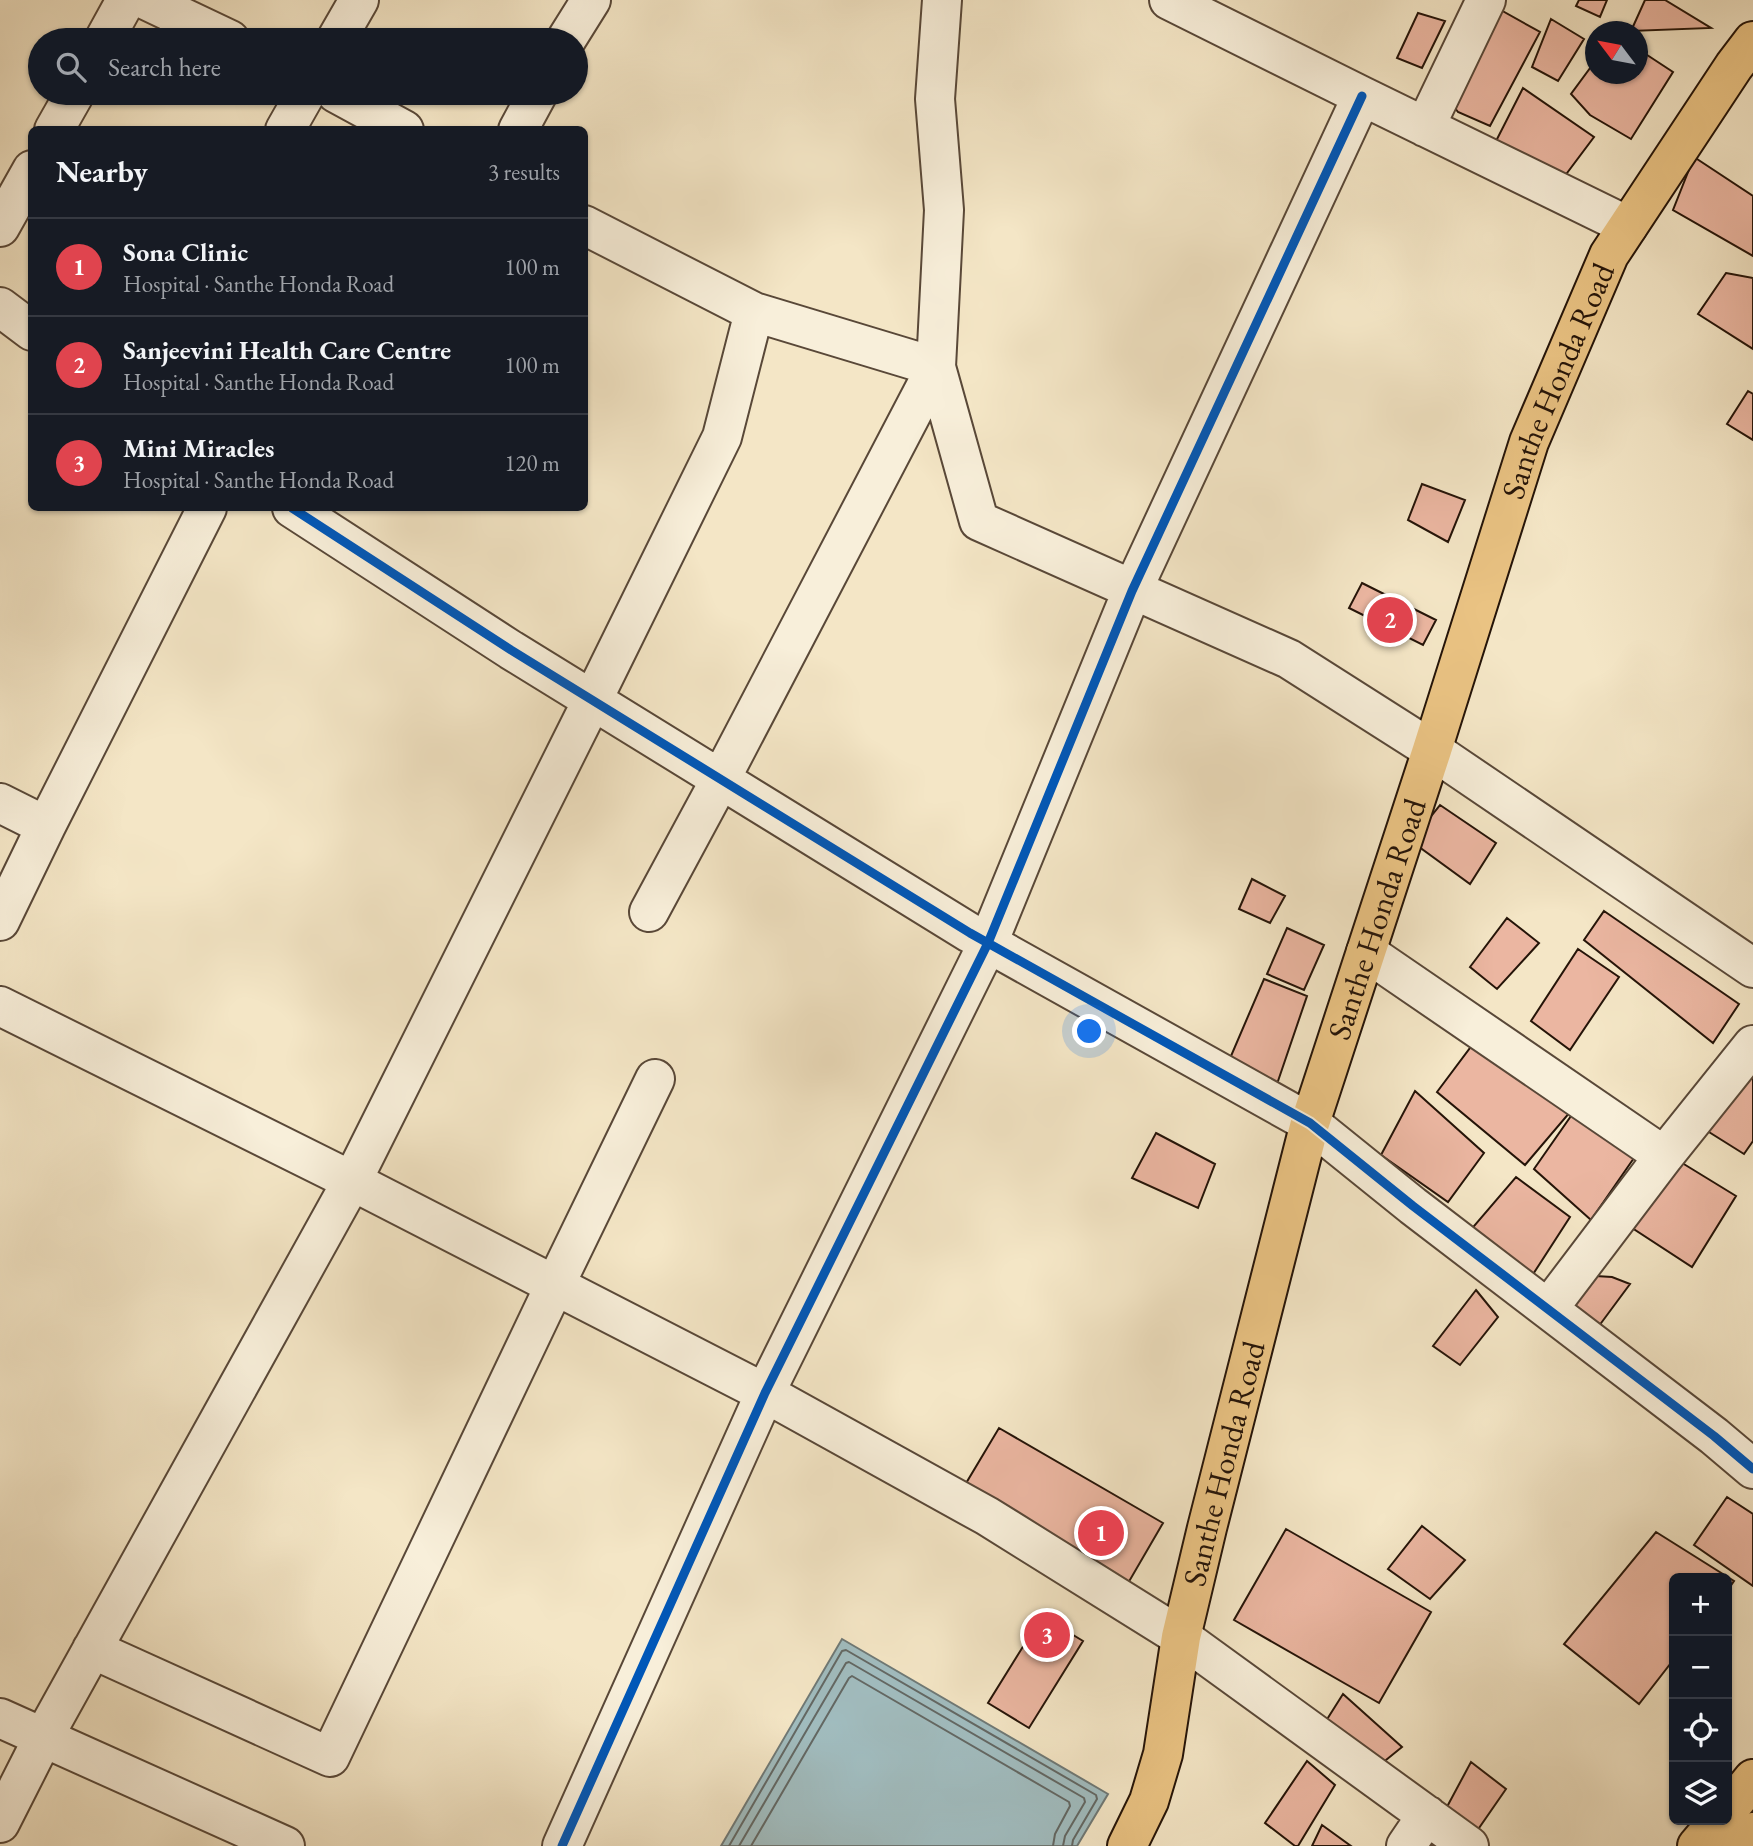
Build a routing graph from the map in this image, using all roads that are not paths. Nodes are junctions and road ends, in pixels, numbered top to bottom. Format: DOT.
graph roads {
  1 [pos="126,0"];
  2 [pos="146,0"];
  3 [pos="359,0"];
  4 [pos="591,0"];
  5 [pos="943,0"];
  6 [pos="1169,0"];
  7 [pos="1486,0"];
  8 [pos="111,28"];
  9 [pos="205,28"];
  10 [pos="343,28"];
  11 [pos="574,28"];
  12 [pos="1753,41"];
  13 [pos="1362,96"];
  14 [pos="68,105"];
  15 [pos="299,105"];
  16 [pos="358,105"];
  17 [pos="532,105"];
  18 [pos="56,126"];
  19 [pos="287,126"];
  20 [pos="397,126"];
  21 [pos="520,126"];
  22 [pos="1425,127"];
  23 [pos="28,177"];
  24 [pos="1628,226"];
  25 [pos="0,227"];
  26 [pos="588,227"];
  27 [pos="0,307"];
  28 [pos="754,312"];
  29 [pos="28,328"];
  30 [pos="936,367"];
  31 [pos="205,511"];
  32 [pos="301,511"];
  33 [pos="1132,591"];
  34 [pos="592,701"];
  35 [pos="1432,750"];
  36 [pos="720,780"];
  37 [pos="0,803"];
  38 [pos="46,826"];
  39 [pos="649,912"];
  40 [pos="0,921"];
  41 [pos="988,943"];
  42 [pos="1366,952"];
  43 [pos="1753,968"];
  44 [pos="0,1006"];
  45 [pos="1753,1045"];
  46 [pos="655,1079"];
  47 [pos="1310,1123"];
  48 [pos="1664,1156"];
  49 [pos="352,1181"];
  50 [pos="555,1285"];
  51 [pos="1548,1309"];
  52 [pos="765,1393"];
  53 [pos="1753,1469"];
  54 [pos="1181,1637"];
  55 [pos="92,1649"];
  56 [pos="0,1718"];
  57 [pos="43,1738"];
  58 [pos="1753,1779"];
  59 [pos="1732,1805"];
  60 [pos="1427,1815"];
  61 [pos="0,1823"];
  62 [pos="1715,1825"];
  63 [pos="1753,1832"];
  64 [pos="285,1846"];
  65 [pos="562,1846"];
  66 [pos="1127,1846"];
  67 [pos="1406,1846"];
  68 [pos="1469,1846"];
  69 [pos="1697,1846"];
  70 [pos="1741,1846"];
  1 -- 8 [label="street"];
  2 -- 9 [label="street"];
  3 -- 10 [label="street"];
  4 -- 11 [label="street"];
  5 -- 30 [label="street"];
  6 -- 13 [label="street"];
  7 -- 22 [label="street"];
  12 -- 24 [label="main road, Santhe Honda Road"];
  13 -- 22 [label="street"];
  13 -- 33 [label="street"];
  14 -- 18 [label="street"];
  15 -- 19 [label="street"];
  16 -- 20 [label="street"];
  17 -- 21 [label="street"];
  22 -- 24 [label="street"];
  23 -- 25 [label="street"];
  24 -- 35 [label="main road, Santhe Honda Road"];
  26 -- 28 [label="street"];
  27 -- 29 [label="street"];
  28 -- 30 [label="street"];
  28 -- 34 [label="street"];
  30 -- 33 [label="street"];
  30 -- 36 [label="street"];
  31 -- 38 [label="street"];
  32 -- 34 [label="street"];
  33 -- 35 [label="street"];
  33 -- 41 [label="street"];
  34 -- 36 [label="street"];
  34 -- 49 [label="street"];
  35 -- 42 [label="main road, Santhe Honda Road"];
  35 -- 43 [label="street"];
  36 -- 39 [label="street"];
  36 -- 41 [label="street"];
  37 -- 38 [label="street"];
  38 -- 40 [label="street"];
  41 -- 47 [label="street"];
  41 -- 52 [label="street"];
  42 -- 47 [label="main road, Santhe Honda Road"];
  42 -- 48 [label="street"];
  44 -- 49 [label="street"];
  45 -- 48 [label="street"];
  46 -- 50 [label="street"];
  47 -- 51 [label="street"];
  47 -- 54 [label="main road, Santhe Honda Road"];
  48 -- 51 [label="street"];
  49 -- 50 [label="street"];
  49 -- 55 [label="street"];
  50 -- 52 [label="street"];
  50 -- 55 [label="street"];
  51 -- 53 [label="street"];
  52 -- 54 [label="street"];
  52 -- 65 [label="street"];
  54 -- 60 [label="street"];
  54 -- 66 [label="main road, Santhe Honda Road"];
  55 -- 57 [label="street"];
  56 -- 57 [label="street"];
  57 -- 61 [label="street"];
  57 -- 64 [label="street"];
  58 -- 59 [label="main road"];
  60 -- 67 [label="street"];
  60 -- 68 [label="street"];
  62 -- 69 [label="main road"];
  63 -- 70 [label="main road"];
}
